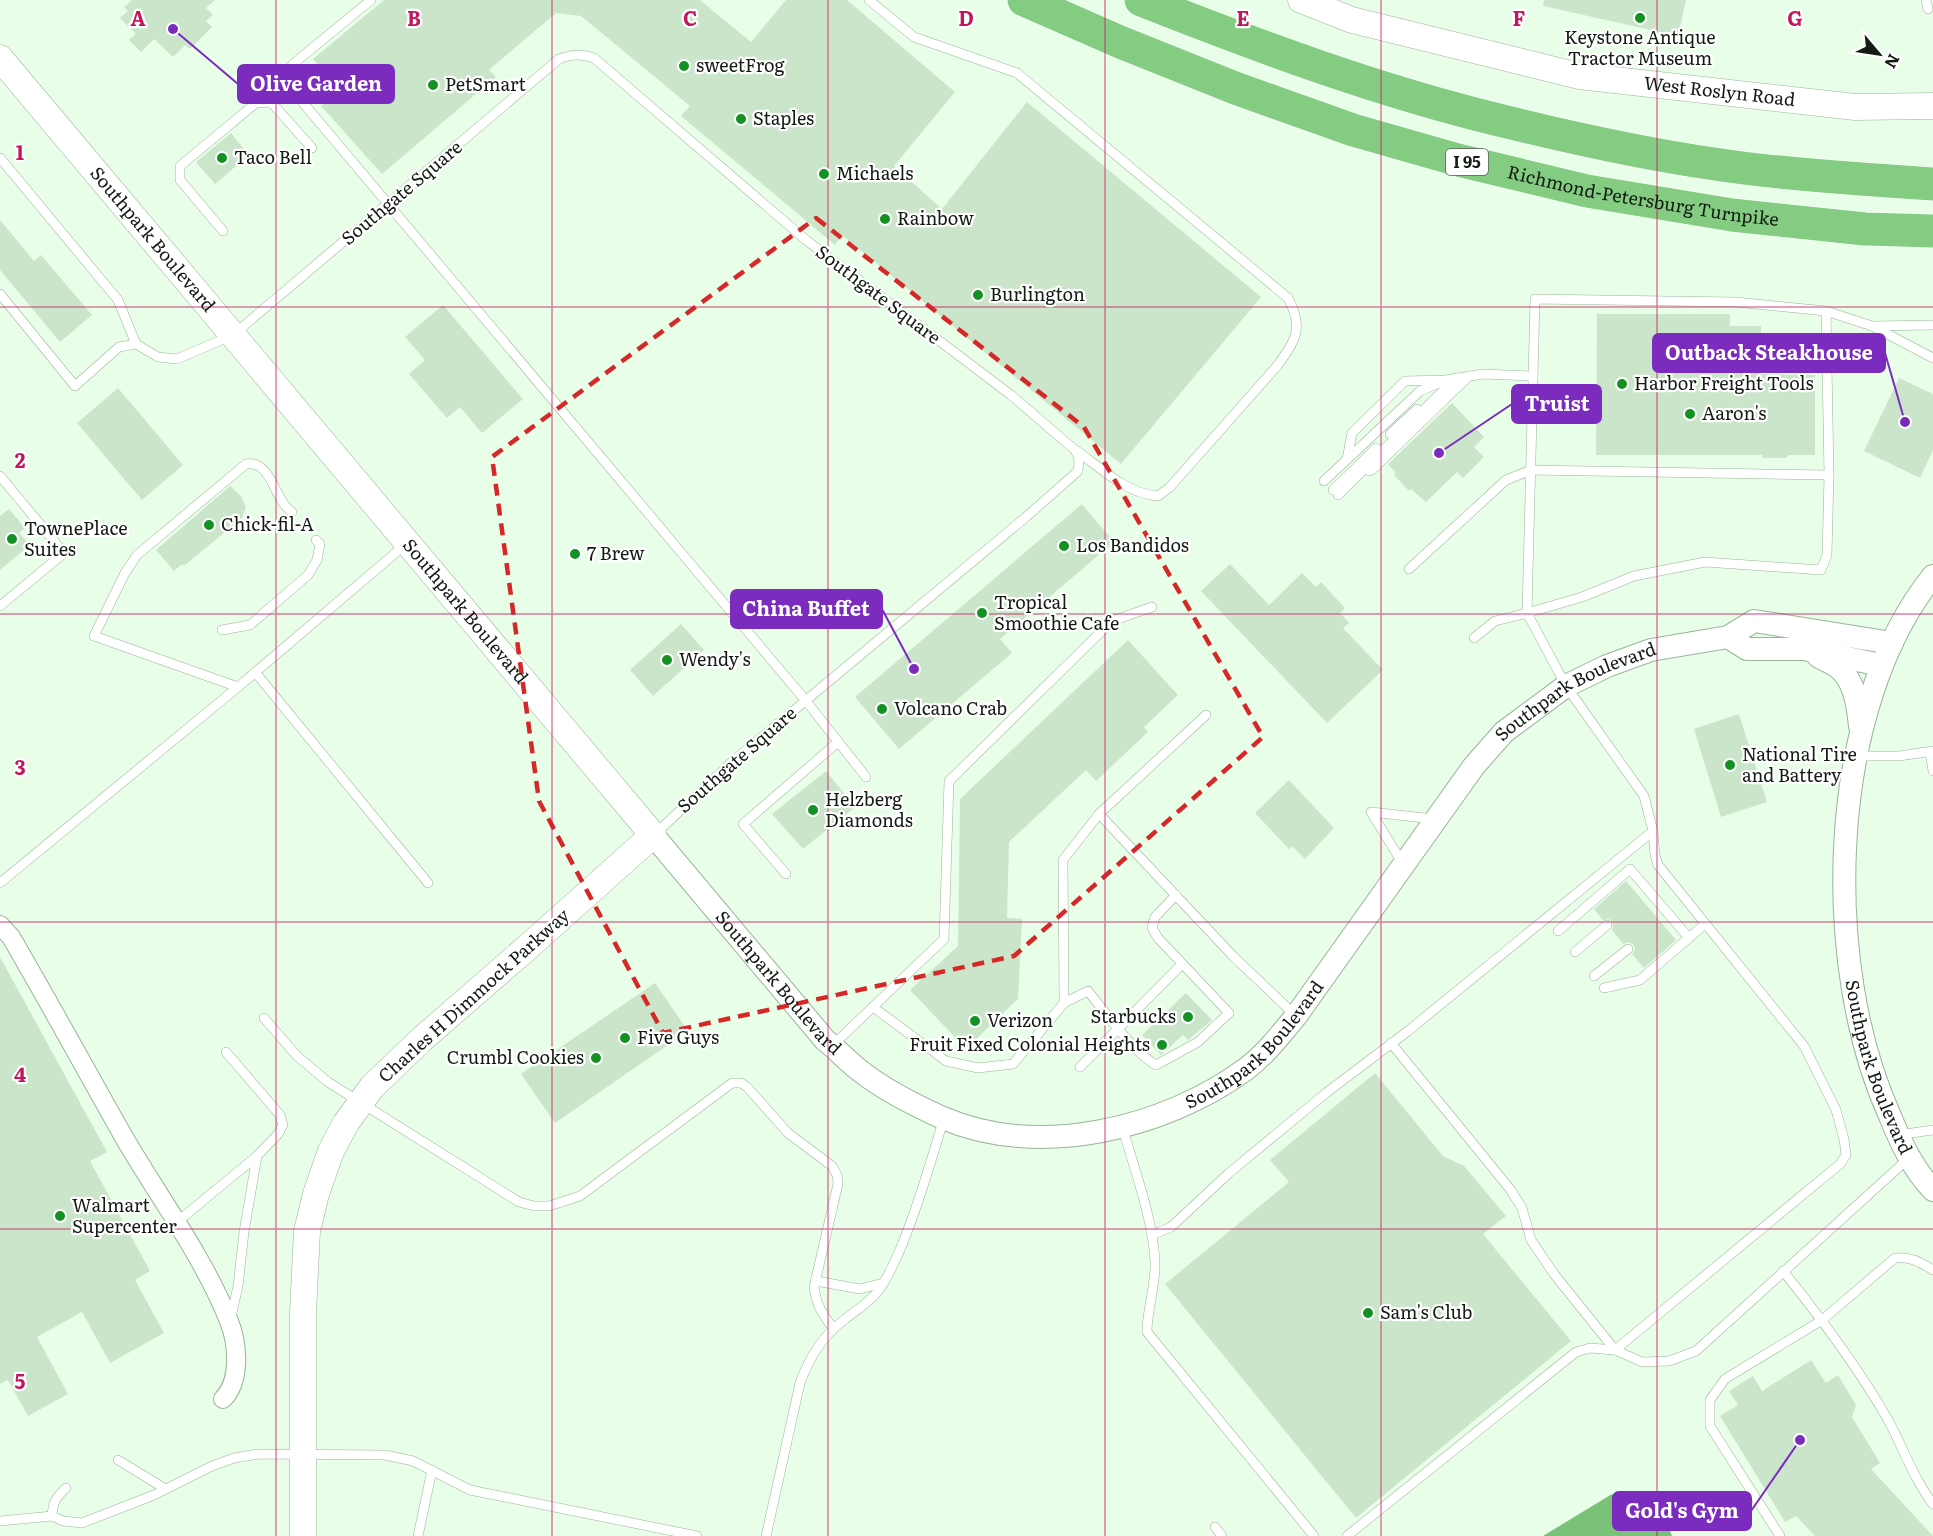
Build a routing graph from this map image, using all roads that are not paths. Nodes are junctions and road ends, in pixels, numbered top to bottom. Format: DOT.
graph roads {
  1 [pos="371,0"];
  2 [pos="869,0"];
  3 [pos="1024,0"];
  4 [pos="1141,0"];
  5 [pos="1301,0"];
  6 [pos="0,58"];
  7 [pos="1933,106"];
  8 [pos="312,148"];
  9 [pos="0,158"];
  10 [pos="1933,184"];
  11 [pos="387,204"];
  12 [pos="223,231"];
  13 [pos="1933,231"];
  14 [pos="0,294"];
  15 [pos="1826,311"];
  16 [pos="1933,325"];
  17 [pos="1872,326"];
  18 [pos="233,335"];
  19 [pos="136,344"];
  20 [pos="1933,358"];
  21 [pos="1469,376"];
  22 [pos="1533,376"];
  23 [pos="1451,379"];
  24 [pos="1390,434"];
  25 [pos="1376,448"];
  26 [pos="1075,450"];
  27 [pos="1347,459"];
  28 [pos="1531,470"];
  29 [pos="1360,473"];
  30 [pos="1829,475"];
  31 [pos="0,476"];
  32 [pos="1324,481"];
  33 [pos="292,512"];
  34 [pos="316,540"];
  35 [pos="407,543"];
  36 [pos="1409,569"];
  37 [pos="1933,576"];
  38 [pos="0,606"];
  39 [pos="1152,607"];
  40 [pos="1527,613"];
  41 [pos="222,630"];
  42 [pos="1728,637"];
  43 [pos="1474,638"];
  44 [pos="1892,642"];
  45 [pos="1804,649"];
  46 [pos="1881,665"];
  47 [pos="255,672"];
  48 [pos="1566,686"];
  49 [pos="238,687"];
  50 [pos="806,701"];
  51 [pos="1206,715"];
  52 [pos="838,742"];
  53 [pos="1858,746"];
  54 [pos="1932,752"];
  55 [pos="1933,771"];
  56 [pos="866,777"];
  57 [pos="1099,814"];
  58 [pos="1436,819"];
  59 [pos="1653,831"];
  60 [pos="653,835"];
  61 [pos="1403,865"];
  62 [pos="786,874"];
  63 [pos="0,883"];
  64 [pos="428,883"];
  65 [pos="1648,890"];
  66 [pos="1176,895"];
  67 [pos="1640,898"];
  68 [pos="1669,915"];
  69 [pos="1661,922"];
  70 [pos="1705,924"];
  71 [pos="0,925"];
  72 [pos="1607,925"];
  73 [pos="1558,931"];
  74 [pos="1689,938"];
  75 [pos="1628,949"];
  76 [pos="1575,952"];
  77 [pos="1182,964"];
  78 [pos="1594,976"];
  79 [pos="1604,988"];
  80 [pos="1064,1003"];
  81 [pos="873,1007"];
  82 [pos="1296,1016"];
  83 [pos="264,1018"];
  84 [pos="1119,1029"];
  85 [pos="1391,1043"];
  86 [pos="833,1046"];
  87 [pos="226,1052"];
  88 [pos="1080,1067"];
  89 [pos="361,1101"];
  90 [pos="944,1118"];
  91 [pos="1122,1126"];
  92 [pos="1933,1130"];
  93 [pos="1898,1135"];
  94 [pos="257,1156"];
  95 [pos="1909,1158"];
  96 [pos="1933,1190"];
  97 [pos="177,1222"];
  98 [pos="1152,1234"];
  99 [pos="1784,1270"];
  100 [pos="1933,1270"];
  101 [pos="816,1281"];
  102 [pos="883,1283"];
  103 [pos="1822,1320"];
  104 [pos="230,1322"];
  105 [pos="833,1329"];
  106 [pos="1615,1350"];
  107 [pos="223,1399"];
  108 [pos="304,1454"];
  109 [pos="118,1460"];
  110 [pos="432,1470"];
  111 [pos="66,1488"];
  112 [pos="164,1488"];
  113 [pos="1933,1504"];
  114 [pos="52,1516"];
  115 [pos="0,1521"];
  116 [pos="1215,1527"];
  117 [pos="303,1536"];
  118 [pos="418,1536"];
  119 [pos="697,1536"];
  120 [pos="766,1536"];
  121 [pos="1221,1536"];
  122 [pos="1314,1536"];
  123 [pos="1347,1536"];
  124 [pos="1780,1536"];
  1 -- 11 [label="lane"];
  2 -- 26 [label="lane"];
  3 -- 13 [label="highway, Richmond-Petersburg Turnpike / I 95"];
  4 -- 10 [label="highway"];
  5 -- 7 [label="main road, West Roslyn Road"];
  6 -- 18 [label="main road, Southpark Boulevard"];
  8 -- 12 [label="lane"];
  9 -- 19 [label="lane"];
  11 -- 18 [label="lane, Southgate Square"];
  11 -- 26 [label="lane, Southgate Square"];
  11 -- 50 [label="lane"];
  14 -- 19 [label="lane"];
  15 -- 17 [label="lane"];
  15 -- 22 [label="lane"];
  15 -- 30 [label="lane"];
  16 -- 17 [label="lane"];
  17 -- 20 [label="lane"];
  18 -- 19 [label="lane, Southgate Square"];
  18 -- 35 [label="main road, Southpark Boulevard"];
  21 -- 22 [label="lane"];
  21 -- 23 [label="lane"];
  21 -- 29 [label="lane"];
  22 -- 28 [label="lane"];
  23 -- 24 [label="lane"];
  23 -- 27 [label="lane"];
  23 -- 27 [label="lane"];
  23 -- 29 [label="lane"];
  25 -- 29 [label="lane"];
  26 -- 50 [label="lane, Southgate Square"];
  27 -- 32 [label="lane"];
  28 -- 30 [label="lane"];
  28 -- 36 [label="lane"];
  28 -- 40 [label="lane"];
  30 -- 40 [label="lane"];
  31 -- 38 [label="lane"];
  33 -- 49 [label="lane"];
  34 -- 41 [label="lane"];
  35 -- 47 [label="lane"];
  35 -- 60 [label="main road, Southpark Boulevard"];
  37 -- 44 [label="street, Southpark Boulevard"];
  39 -- 81 [label="lane"];
  40 -- 43 [label="lane"];
  40 -- 48 [label="lane"];
  42 -- 44 [label="street, Southpark Boulevard"];
  42 -- 45 [label="street"];
  42 -- 48 [label="street, Southpark Boulevard"];
  44 -- 46 [label="street, Southpark Boulevard"];
  45 -- 46 [label="street"];
  45 -- 53 [label="street"];
  46 -- 53 [label="street, Southpark Boulevard"];
  47 -- 49 [label="lane"];
  47 -- 64 [label="lane"];
  48 -- 58 [label="street, Southpark Boulevard"];
  48 -- 59 [label="lane"];
  49 -- 63 [label="lane"];
  50 -- 52 [label="lane"];
  50 -- 60 [label="lane, Southgate Square"];
  51 -- 57 [label="lane"];
  52 -- 56 [label="lane"];
  52 -- 62 [label="lane"];
  53 -- 54 [label="lane"];
  53 -- 93 [label="street, Southpark Boulevard"];
  54 -- 55 [label="lane"];
  57 -- 66 [label="lane"];
  57 -- 80 [label="lane"];
  58 -- 61 [label="street, Southpark Boulevard"];
  58 -- 61 [label="lane"];
  59 -- 70 [label="lane"];
  59 -- 85 [label="lane"];
  60 -- 86 [label="street, Southpark Boulevard"];
  60 -- 89 [label="main road, Charles H Dimmock Parkway"];
  61 -- 82 [label="street, Southpark Boulevard"];
  65 -- 67 [label="lane"];
  65 -- 68 [label="lane"];
  65 -- 73 [label="lane"];
  66 -- 77 [label="lane"];
  66 -- 82 [label="lane"];
  68 -- 69 [label="lane"];
  68 -- 74 [label="lane"];
  70 -- 74 [label="lane"];
  70 -- 106 [label="lane"];
  71 -- 97 [label="street"];
  72 -- 76 [label="lane"];
  74 -- 79 [label="lane"];
  75 -- 78 [label="lane"];
  77 -- 84 [label="lane"];
  77 -- 84 [label="lane"];
  80 -- 81 [label="lane"];
  80 -- 84 [label="lane"];
  81 -- 86 [label="lane"];
  82 -- 91 [label="street, Southpark Boulevard"];
  83 -- 89 [label="lane"];
  84 -- 88 [label="lane"];
  85 -- 98 [label="lane"];
  85 -- 106 [label="lane"];
  86 -- 90 [label="street, Southpark Boulevard"];
  87 -- 94 [label="lane"];
  89 -- 101 [label="lane"];
  89 -- 108 [label="main road, Charles H Dimmock Parkway"];
  90 -- 91 [label="street, Southpark Boulevard"];
  90 -- 102 [label="lane"];
  91 -- 98 [label="lane"];
  92 -- 93 [label="lane"];
  93 -- 95 [label="street, Southpark Boulevard"];
  94 -- 97 [label="lane"];
  94 -- 104 [label="lane"];
  95 -- 96 [label="street, Southpark Boulevard"];
  95 -- 99 [label="lane"];
  97 -- 104 [label="street"];
  98 -- 122 [label="lane"];
  99 -- 103 [label="lane"];
  99 -- 106 [label="lane"];
  100 -- 103 [label="lane"];
  101 -- 102 [label="lane"];
  101 -- 105 [label="lane"];
  102 -- 105 [label="lane"];
  103 -- 113 [label="lane"];
  103 -- 124 [label="lane"];
  104 -- 107 [label="street"];
  105 -- 120 [label="lane"];
  106 -- 123 [label="lane"];
  108 -- 110 [label="lane"];
  108 -- 112 [label="lane"];
  108 -- 117 [label="main road, Charles H Dimmock Parkway"];
  109 -- 112 [label="lane"];
  110 -- 118 [label="lane"];
  110 -- 119 [label="lane"];
  111 -- 114 [label="lane"];
  112 -- 114 [label="lane"];
  114 -- 115 [label="lane"];
  116 -- 121 [label="lane"];
}
